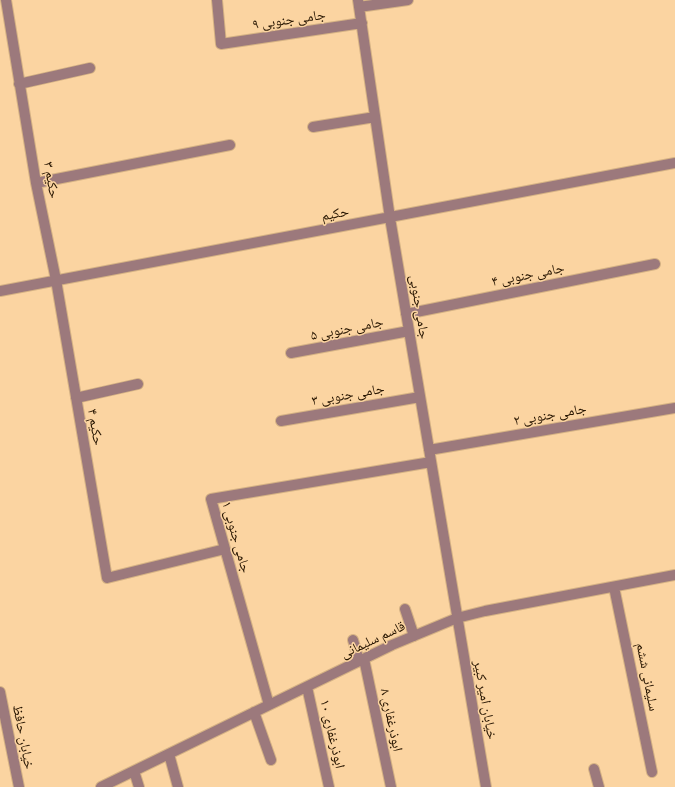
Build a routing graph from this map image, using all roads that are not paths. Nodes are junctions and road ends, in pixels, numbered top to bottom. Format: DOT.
graph roads {
  1 [pos="6,0"];
  2 [pos="216,0"];
  3 [pos="408,0"];
  4 [pos="359,4"];
  5 [pos="362,23"];
  6 [pos="90,68"];
  7 [pos="19,84"];
  8 [pos="375,117"];
  9 [pos="313,127"];
  10 [pos="230,145"];
  11 [pos="675,163"];
  12 [pos="36,183"];
  13 [pos="390,218"];
  14 [pos="655,264"];
  15 [pos="56,280"];
  16 [pos="0,291"];
  17 [pos="406,314"];
  18 [pos="409,331"];
  19 [pos="291,354"];
  20 [pos="138,384"];
  21 [pos="420,397"];
  22 [pos="76,398"];
  23 [pos="675,408"];
  24 [pos="281,421"];
  25 [pos="429,450"];
  26 [pos="431,462"];
  27 [pos="225,549"];
  28 [pos="675,576"];
  29 [pos="614,587"];
  30 [pos="405,609"];
  31 [pos="457,618"];
  32 [pos="414,636"];
  33 [pos="353,640"];
  34 [pos="361,660"];
  35 [pos="307,687"];
  36 [pos="0,692"];
  37 [pos="269,705"];
  38 [pos="254,712"];
  39 [pos="169,754"];
  40 [pos="270,760"];
  41 [pos="594,769"];
  42 [pos="134,771"];
  43 [pos="652,772"];
  44 [pos="19,787"];
  45 [pos="102,787"];
  46 [pos="139,787"];
  47 [pos="178,787"];
  48 [pos="329,787"];
  49 [pos="391,787"];
  50 [pos="486,787"];
  51 [pos="599,787"];
  1 -- 7 [label="street, حکیم ۳"];
  2 -- 5 [label="street, جامی جنوبی ۹"];
  3 -- 4 [label="street"];
  4 -- 5 [label="street, جامی جنوبی"];
  5 -- 8 [label="street, جامی جنوبی"];
  6 -- 7 [label="street"];
  7 -- 12 [label="street, حکیم ۳"];
  8 -- 9 [label="street"];
  8 -- 13 [label="street, جامی جنوبی"];
  10 -- 12 [label="street"];
  11 -- 13 [label="street, حکیم"];
  12 -- 15 [label="street, حکیم ۳"];
  13 -- 15 [label="street, حکیم"];
  13 -- 17 [label="street, جامی جنوبی"];
  14 -- 17 [label="street, جامی جنوبی ۴"];
  15 -- 16 [label="street, حکیم"];
  15 -- 22 [label="street, حکیم ۴"];
  17 -- 18 [label="street, جامی جنوبی"];
  18 -- 19 [label="street, جامی جنوبی ۵"];
  18 -- 21 [label="street, جامی جنوبی"];
  20 -- 22 [label="street"];
  21 -- 24 [label="street, جامی جنوبی ۳"];
  21 -- 25 [label="street, جامی جنوبی"];
  22 -- 27 [label="street, حکیم ۴"];
  23 -- 25 [label="street, جامی جنوبی ۲"];
  25 -- 26 [label="street, جامی جنوبی"];
  26 -- 27 [label="street, جامی جنوبی ۱"];
  26 -- 31 [label="street, جامی جنوبی"];
  27 -- 37 [label="street, جامی جنوبی ۱"];
  28 -- 29 [label="street, قاسم سلیمانی"];
  29 -- 31 [label="street, قاسم سلیمانی"];
  29 -- 43 [label="street, سلیمانی ششم"];
  30 -- 32 [label="street"];
  31 -- 32 [label="street, قاسم سلیمانی"];
  31 -- 50 [label="street, خیابان امیر کبیر"];
  32 -- 34 [label="street, قاسم سلیمانی"];
  33 -- 34 [label="street, ابوذرغفاری ۸"];
  34 -- 35 [label="street, قاسم سلیمانی"];
  34 -- 49 [label="street, ابوذرغفاری ۸"];
  35 -- 37 [label="street, قاسم سلیمانی"];
  35 -- 48 [label="street, ابوذرغفاری ۱۰"];
  36 -- 44 [label="street, خیابان حافظ"];
  37 -- 38 [label="street, قاسم سلیمانی"];
  38 -- 39 [label="street, قاسم سلیمانی"];
  38 -- 40 [label="street"];
  39 -- 42 [label="street, قاسم سلیمانی"];
  39 -- 47 [label="street"];
  41 -- 51 [label="street"];
  42 -- 45 [label="street, قاسم سلیمانی"];
  42 -- 46 [label="street"];
}
